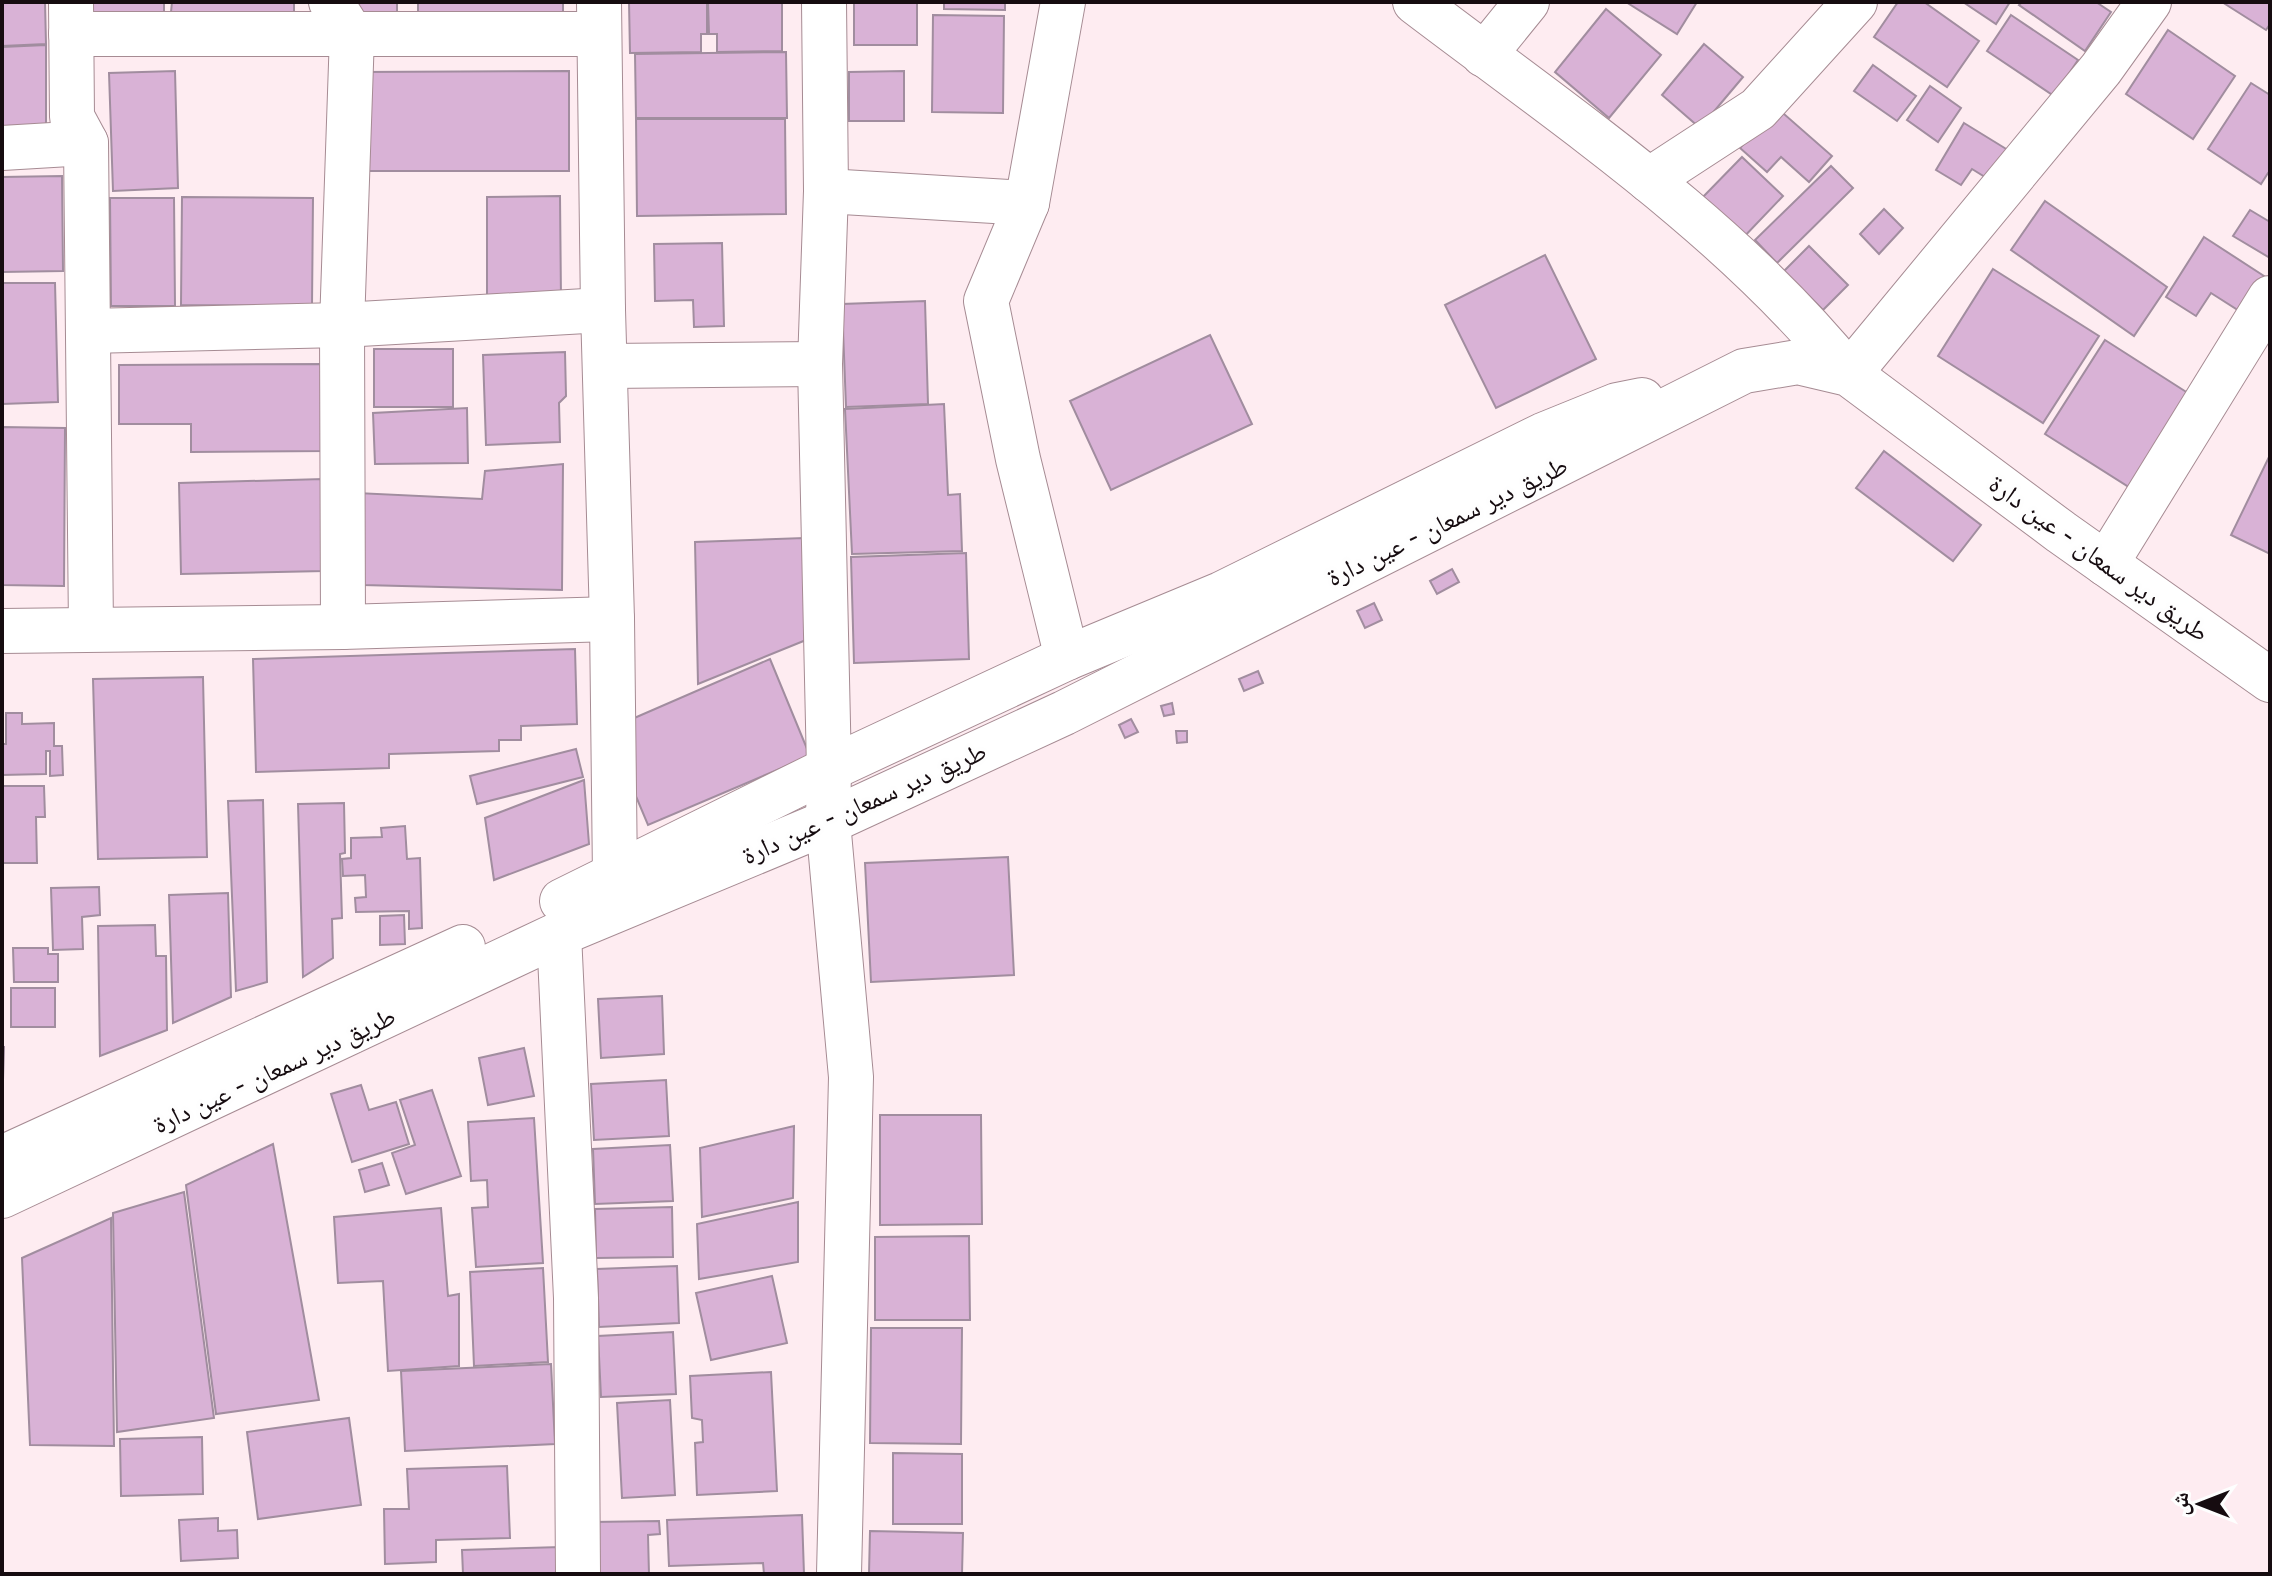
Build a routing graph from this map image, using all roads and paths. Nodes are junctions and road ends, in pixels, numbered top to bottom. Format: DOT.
graph roads {
  1 [pos="824,2"];
  2 [pos="1063,2"];
  3 [pos="1415,2"];
  4 [pos="1527,2"];
  5 [pos="1855,2"];
  6 [pos="2149,2"];
  7 [pos="71,18"];
  8 [pos="599,18"];
  9 [pos="342,19"];
  10 [pos="1484,55"];
  11 [pos="86,143"];
  12 [pos="2,148"];
  13 [pos="1649,180"];
  14 [pos="826,191"];
  15 [pos="1027,203"];
  16 [pos="2270,298"];
  17 [pos="603,310"];
  18 [pos="342,325"];
  19 [pos="88,331"];
  20 [pos="820,364"];
  21 [pos="606,366"];
  22 [pos="1849,374"];
  23 [pos="1715,385"];
  24 [pos="2106,564"];
  25 [pos="612,619"];
  26 [pos="343,627"];
  27 [pos="91,629"];
  28 [pos="2,631"];
  29 [pos="1067,658"];
  30 [pos="2270,680"];
  31 [pos="829,769"];
  32 [pos="828,822"];
  33 [pos="615,877"];
  34 [pos="559,934"];
  35 [pos="2,1158"];
  36 [pos="2,1196"];
  37 [pos="578,1574"];
  38 [pos="839,1574"];
  1 -- 14 [label="street"];
  2 -- 15 [label="street"];
  3 -- 10 [label="street"];
  4 -- 10 [label="street"];
  5 -- 13 [label="street"];
  6 -- 22 [label="street"];
  7 -- 9 [label="street"];
  7 -- 11 [label="street"];
  8 -- 9 [label="street"];
  8 -- 17 [label="street"];
  9 -- 18 [label="street"];
  10 -- 13 [label="street"];
  11 -- 12 [label="street"];
  11 -- 19 [label="street"];
  13 -- 22 [label="street"];
  14 -- 15 [label="street"];
  14 -- 20 [label="street"];
  15 -- 29 [label="street"];
  16 -- 24 [label="street"];
  17 -- 18 [label="street"];
  17 -- 21 [label="street"];
  18 -- 19 [label="street"];
  18 -- 26 [label="street"];
  19 -- 27 [label="street"];
  20 -- 21 [label="street"];
  20 -- 31 [label="street"];
  21 -- 25 [label="street"];
  22 -- 23 [label="street, طريق دير سمعان - عين دارة"];
  22 -- 24 [label="street, طريق دير سمعان - عين دارة"];
  23 -- 29 [label="street, طريق دير سمعان - عين دارة"];
  23 -- 32 [label="street, طريق دير سمعان - عين دارة"];
  24 -- 30 [label="street, طريق دير سمعان - عين دارة"];
  25 -- 26 [label="street"];
  25 -- 33 [label="street"];
  26 -- 27 [label="street"];
  27 -- 28 [label="street"];
  29 -- 31 [label="street, طريق دير سمعان - عين دارة"];
  31 -- 32 [label="street"];
  31 -- 33 [label="street, طريق دير سمعان - عين دارة"];
  32 -- 34 [label="street, طريق دير سمعان - عين دارة"];
  32 -- 38 [label="street"];
  33 -- 35 [label="street, طريق دير سمعان - عين دارة"];
  34 -- 36 [label="street, طريق دير سمعان - عين دارة"];
  34 -- 37 [label="street"];
}
